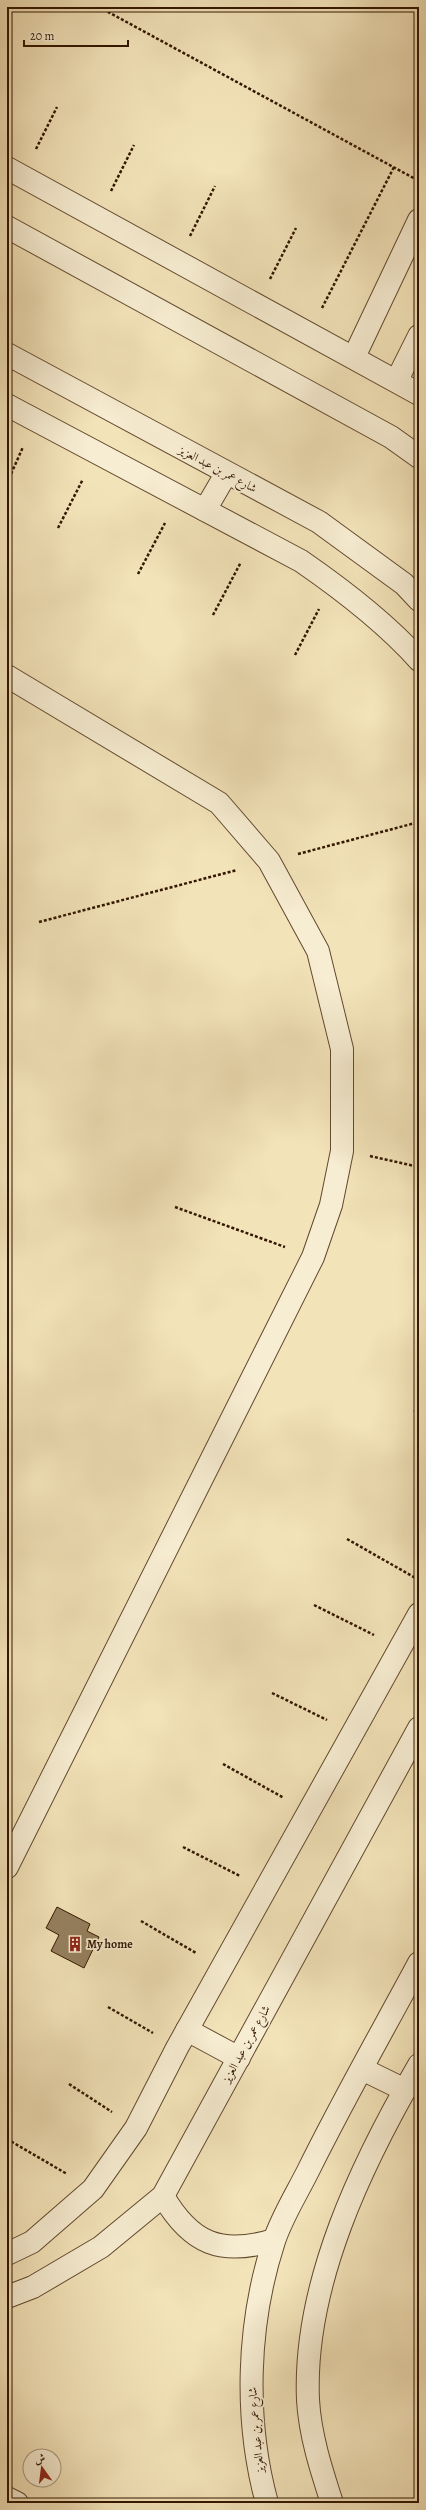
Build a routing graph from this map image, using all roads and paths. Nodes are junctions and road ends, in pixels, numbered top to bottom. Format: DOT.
graph roads {
  1 [pos="99,7"];
  2 [pos="57,107"];
  3 [pos="134,145"];
  4 [pos="394,167"];
  5 [pos="15,173"];
  6 [pos="419,181"];
  7 [pos="215,186"];
  8 [pos="98,217"];
  9 [pos="419,220"];
  10 [pos="7,227"];
  11 [pos="296,228"];
  12 [pos="177,261"];
  13 [pos="257,304"];
  14 [pos="310,333"];
  15 [pos="419,336"];
  16 [pos="7,354"];
  17 [pos="354,358"];
  18 [pos="397,380"];
  19 [pos="419,394"];
  20 [pos="7,405"];
  21 [pos="35,420"];
  22 [pos="97,453"];
  23 [pos="419,457"];
  24 [pos="226,474"];
  25 [pos="7,483"];
  26 [pos="179,497"];
  27 [pos="205,510"];
  28 [pos="58,528"];
  29 [pos="254,536"];
  30 [pos="138,574"];
  31 [pos="333,583"];
  32 [pos="419,600"];
  33 [pos="213,615"];
  34 [pos="295,655"];
  35 [pos="419,660"];
  36 [pos="7,676"];
  37 [pos="419,822"];
  38 [pos="270,861"];
  39 [pos="39,922"];
  40 [pos="342,1151"];
  41 [pos="419,1166"];
  42 [pos="175,1207"];
  43 [pos="313,1258"];
  44 [pos="414,1410"];
  45 [pos="419,1413"];
  46 [pos="347,1539"];
  47 [pos="419,1580"];
  48 [pos="314,1605"];
  49 [pos="419,1614"];
  50 [pos="400,1648"];
  51 [pos="272,1694"];
  52 [pos="419,1728"];
  53 [pos="353,1733"];
  54 [pos="223,1764"];
  55 [pos="309,1812"];
  56 [pos="183,1847"];
  57 [pos="7,1867"];
  58 [pos="266,1890"];
  59 [pos="141,1921"];
  60 [pos="419,1963"];
  61 [pos="222,1968"];
  62 [pos="108,2007"];
  63 [pos="182,2039"];
  64 [pos="239,2058"];
  65 [pos="419,2065"];
  66 [pos="362,2069"];
  67 [pos="69,2084"];
  68 [pos="404,2090"];
  69 [pos="136,2128"];
  70 [pos="7,2139"];
  71 [pos="93,2189"];
  72 [pos="163,2196"];
  73 [pos="274,2240"];
  74 [pos="7,2254"];
  75 [pos="7,2297"];
  76 [pos="7,2498"];
  77 [pos="17,2503"];
  78 [pos="267,2503"];
  79 [pos="332,2503"];
  1 -- 4 [label="path"];
  2 -- 5 [label="path"];
  3 -- 8 [label="path"];
  4 -- 6 [label="path"];
  4 -- 14 [label="path"];
  5 -- 8 [label="street"];
  7 -- 12 [label="path"];
  8 -- 12 [label="street"];
  9 -- 17 [label="street"];
  10 -- 23 [label="street"];
  11 -- 13 [label="path"];
  12 -- 13 [label="street"];
  13 -- 14 [label="street"];
  14 -- 17 [label="street"];
  15 -- 18 [label="street"];
  16 -- 24 [label="street, شارع عمر بن عبد العزيز"];
  17 -- 18 [label="street"];
  18 -- 19 [label="street"];
  20 -- 21 [label="street"];
  21 -- 22 [label="street"];
  21 -- 25 [label="path"];
  22 -- 26 [label="street"];
  22 -- 28 [label="path"];
  24 -- 27 [label="street"];
  24 -- 32 [label="street, شارع عمر بن عبد العزيز"];
  26 -- 27 [label="street"];
  26 -- 30 [label="path"];
  27 -- 29 [label="street"];
  29 -- 31 [label="street"];
  29 -- 33 [label="path"];
  31 -- 34 [label="path"];
  31 -- 35 [label="street"];
  36 -- 38 [label="street"];
  37 -- 38 [label="path"];
  38 -- 39 [label="path"];
  38 -- 40 [label="street"];
  40 -- 41 [label="path"];
  40 -- 43 [label="street"];
  42 -- 43 [label="path"];
  43 -- 57 [label="street"];
  44 -- 45 [label="path"];
  46 -- 47 [label="path"];
  48 -- 50 [label="path"];
  49 -- 50 [label="street"];
  50 -- 53 [label="street"];
  51 -- 53 [label="path"];
  52 -- 64 [label="street, شارع عمر بن عبد العزيز"];
  53 -- 55 [label="street"];
  54 -- 55 [label="path"];
  55 -- 58 [label="street"];
  56 -- 58 [label="path"];
  58 -- 61 [label="street"];
  59 -- 61 [label="path"];
  60 -- 66 [label="street, شارع عمر بن عبد العزيز"];
  61 -- 63 [label="street"];
  62 -- 63 [label="path"];
  63 -- 64 [label="street"];
  63 -- 69 [label="street"];
  64 -- 72 [label="street, شارع عمر بن عبد العزيز"];
  65 -- 68 [label="street"];
  66 -- 68 [label="street"];
  66 -- 73 [label="street, شارع عمر بن عبد العزيز"];
  67 -- 69 [label="path"];
  68 -- 79 [label="street"];
  69 -- 71 [label="street"];
  70 -- 71 [label="path"];
  71 -- 74 [label="street"];
  72 -- 73 [label="street"];
  72 -- 75 [label="street, شارع عمر بن عبد العزيز"];
  73 -- 78 [label="street, شارع عمر بن عبد العزيز"];
  76 -- 77 [label="street"];
}
